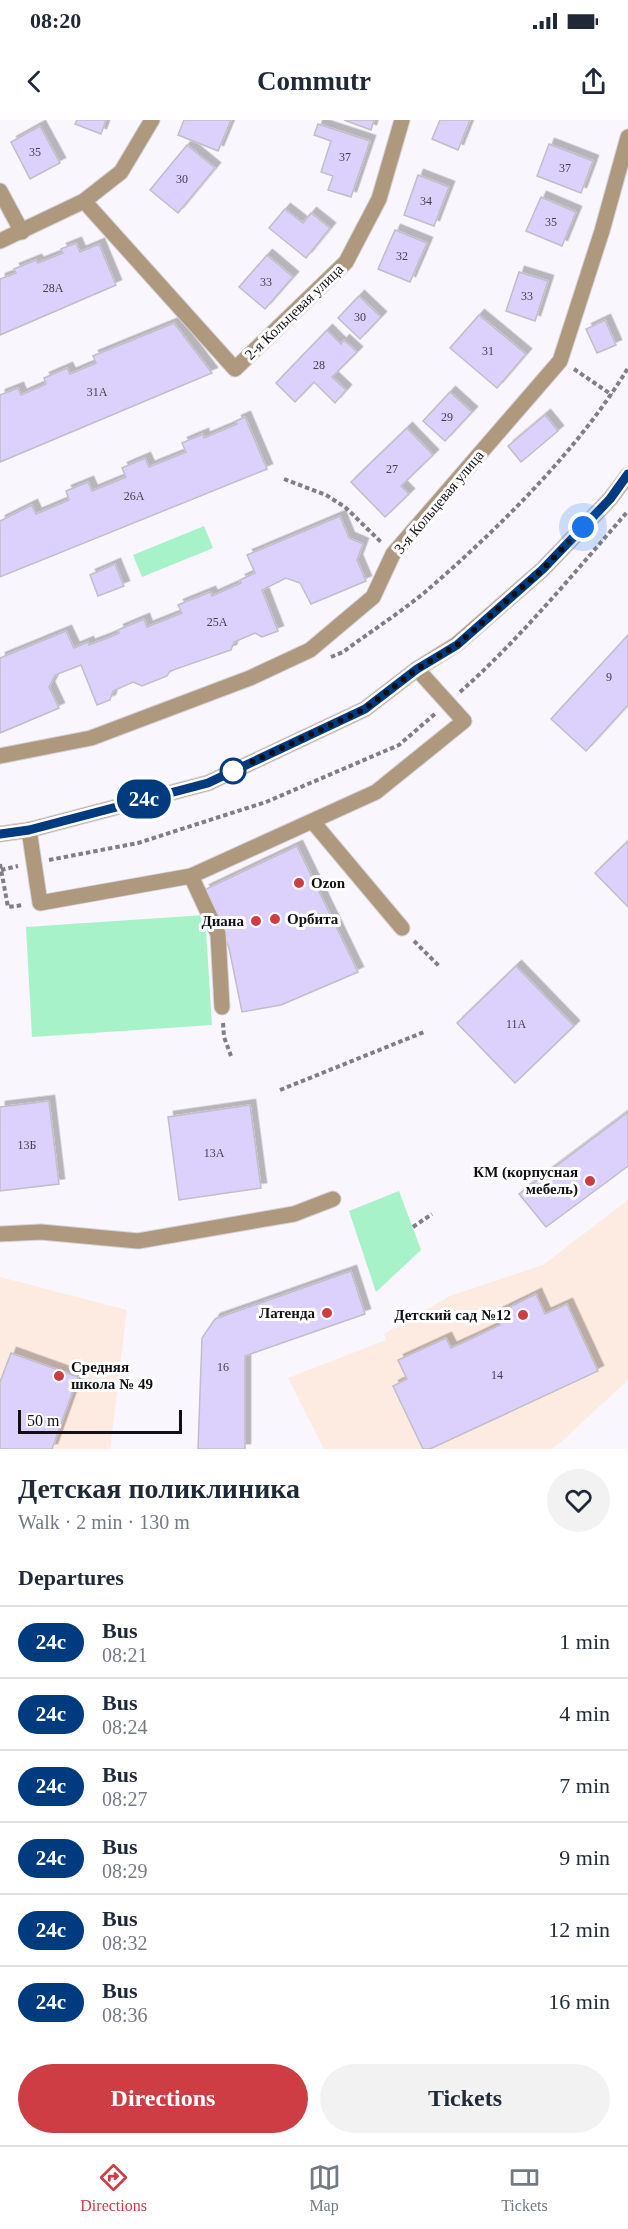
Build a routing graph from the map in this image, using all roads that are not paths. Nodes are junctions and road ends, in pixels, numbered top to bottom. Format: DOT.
graph roads {
  1 [pos="152,120"];
  2 [pos="402,120"];
  3 [pos="628,137"];
  4 [pos="0,191"];
  5 [pos="84,201"];
  6 [pos="22,232"];
  7 [pos="0,241"];
  8 [pos="628,474"];
  9 [pos="417,669"];
  10 [pos="0,756"];
  11 [pos="313,822"];
  12 [pos="29,830"];
  13 [pos="0,834"];
  14 [pos="191,876"];
  15 [pos="402,928"];
  16 [pos="222,1007"];
  17 [pos="333,1198"];
  18 [pos="0,1234"];
  1 -- 5 [label="street"];
  2 -- 5 [label="street, 2-я Кольцевая улица"];
  3 -- 10 [label="street, 3-я Кольцевая улица"];
  4 -- 6 [label="street"];
  5 -- 6 [label="street"];
  6 -- 7 [label="street"];
  8 -- 9 [label="street"];
  9 -- 11 [label="street"];
  9 -- 12 [label="street"];
  11 -- 14 [label="street"];
  11 -- 15 [label="street"];
  12 -- 13 [label="street"];
  12 -- 14 [label="street"];
  14 -- 16 [label="street"];
  17 -- 18 [label="street"];
}
